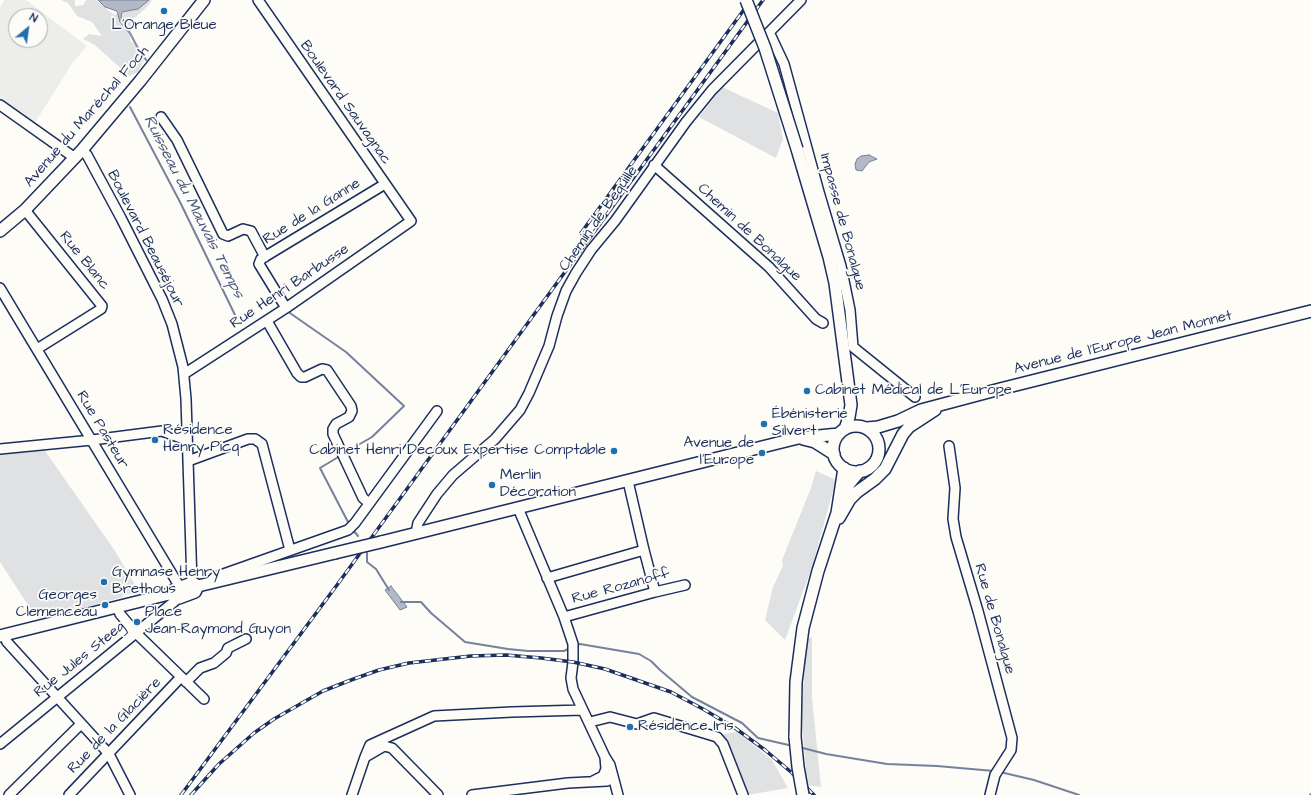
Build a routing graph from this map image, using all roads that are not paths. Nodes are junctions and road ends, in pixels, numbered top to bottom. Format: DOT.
graph roads {
  1 [pos="200,0"];
  2 [pos="204,0"];
  3 [pos="258,0"];
  4 [pos="746,0"];
  5 [pos="801,0"];
  6 [pos="191,16"];
  7 [pos="769,32"];
  8 [pos="0,106"];
  9 [pos="161,117"];
  10 [pos="79,154"];
  11 [pos="654,165"];
  12 [pos="385,184"];
  13 [pos="25,210"];
  14 [pos="411,221"];
  15 [pos="0,231"];
  16 [pos="265,257"];
  17 [pos="0,288"];
  18 [pos="286,308"];
  19 [pos="1311,311"];
  20 [pos="267,321"];
  21 [pos="823,323"];
  22 [pos="37,350"];
  23 [pos="184,374"];
  24 [pos="915,397"];
  25 [pos="946,403"];
  26 [pos="851,404"];
  27 [pos="437,411"];
  28 [pos="898,420"];
  29 [pos="864,427"];
  30 [pos="842,431"];
  31 [pos="187,438"];
  32 [pos="798,438"];
  33 [pos="92,440"];
  34 [pos="879,445"];
  35 [pos="948,446"];
  36 [pos="0,449"];
  37 [pos="834,454"];
  38 [pos="188,461"];
  39 [pos="844,468"];
  40 [pos="860,471"];
  41 [pos="628,481"];
  42 [pos="369,503"];
  43 [pos="518,508"];
  44 [pos="837,513"];
  45 [pos="418,533"];
  46 [pos="827,542"];
  47 [pos="290,550"];
  48 [pos="644,550"];
  49 [pos="547,578"];
  50 [pos="685,585"];
  51 [pos="188,589"];
  52 [pos="655,592"];
  53 [pos="117,607"];
  54 [pos="564,617"];
  55 [pos="136,633"];
  56 [pos="2,636"];
  57 [pos="246,639"];
  58 [pos="184,679"];
  59 [pos="58,698"];
  60 [pos="204,699"];
  61 [pos="583,710"];
  62 [pos="590,722"];
  63 [pos="81,724"];
  64 [pos="384,743"];
  65 [pos="0,744"];
  66 [pos="109,754"];
  67 [pos="611,778"];
  68 [pos="9,795"];
  69 [pos="69,795"];
  70 [pos="130,795"];
  71 [pos="352,795"];
  72 [pos="438,795"];
  73 [pos="472,795"];
  74 [pos="618,795"];
  75 [pos="742,795"];
  76 [pos="803,795"];
  77 [pos="990,795"];
  1 -- 6 [label="main road, Avenue du Maréchal Foch"];
  2 -- 6 [label="main road, Avenue du Maréchal Foch"];
  3 -- 12 [label="street, Boulevard Sauvagnac"];
  4 -- 26 [label="main road, bridge"];
  5 -- 7 [label="street, Chemin de Bequille"];
  6 -- 10 [label="main road, Avenue du Maréchal Foch"];
  7 -- 11 [label="street, Chemin de Bequille"];
  7 -- 24 [label="street, Impasse de Bonalgue"];
  8 -- 10 [label="street"];
  9 -- 16 [label="street"];
  10 -- 13 [label="main road, Avenue du Maréchal Foch"];
  10 -- 23 [label="street, Boulevard Beauséjour"];
  11 -- 21 [label="street, Chemin de Bonalgue"];
  11 -- 45 [label="street, Chemin de Bequille"];
  12 -- 14 [label="street, Boulevard Sauvagnac"];
  12 -- 16 [label="street, Rue de la Ganne"];
  13 -- 15 [label="main road, Avenue du Maréchal Foch"];
  13 -- 22 [label="street, Rue Blanc"];
  14 -- 18 [label="street, Rue Henri Barbusse"];
  16 -- 18 [label="street, Rue de la Ganne"];
  17 -- 22 [label="street, Rue Pasteur"];
  18 -- 20 [label="street, Rue Henri Barbusse"];
  19 -- 25 [label="main road, Avenue de l'Europe Jean Monnet"];
  20 -- 23 [label="street, Rue Henri Barbusse"];
  20 -- 42 [label="street"];
  22 -- 33 [label="street, Rue Pasteur"];
  23 -- 31 [label="street, Boulevard Beauséjour"];
  25 -- 28 [label="main road, Avenue de l'Europe Jean Monnet"];
  25 -- 46 [label="main road"];
  26 -- 29 [label="main road"];
  26 -- 30 [label="main road"];
  27 -- 42 [label="street, Rue Jules Steeg"];
  28 -- 29 [label="main road, Avenue de l'Europe Jean Monnet"];
  28 -- 34 [label="main road, Avenue de l'Europe Jean Monnet"];
  29 -- 30 [label="main road"];
  29 -- 34 [label="main road"];
  30 -- 32 [label="main road"];
  30 -- 37 [label="main road"];
  31 -- 33 [label="street"];
  31 -- 38 [label="street, Boulevard Beauséjour"];
  32 -- 37 [label="main road"];
  32 -- 41 [label="main road"];
  33 -- 36 [label="street"];
  33 -- 51 [label="street, Rue Pasteur"];
  34 -- 40 [label="main road"];
  35 -- 77 [label="street, Rue de Bonalgue"];
  37 -- 39 [label="main road"];
  38 -- 47 [label="street"];
  38 -- 51 [label="street, Boulevard Beauséjour"];
  39 -- 40 [label="main road"];
  39 -- 44 [label="main road"];
  40 -- 44 [label="main road"];
  41 -- 43 [label="main road"];
  41 -- 48 [label="street"];
  42 -- 47 [label="street, Rue Jules Steeg"];
  43 -- 45 [label="main road"];
  43 -- 49 [label="street"];
  44 -- 46 [label="main road"];
  45 -- 51 [label="main road, bridge"];
  46 -- 76 [label="main road, bridge"];
  47 -- 51 [label="street, Rue Jules Steeg"];
  48 -- 49 [label="street"];
  48 -- 52 [label="street"];
  49 -- 54 [label="street"];
  50 -- 52 [label="street, Rue Rozanoff"];
  51 -- 53 [label="main road"];
  51 -- 55 [label="street, Rue Jules Steeg"];
  52 -- 54 [label="street, Rue Rozanoff"];
  53 -- 55 [label="street"];
  53 -- 56 [label="main road"];
  54 -- 61 [label="street"];
  55 -- 58 [label="street"];
  55 -- 59 [label="street, Rue Jules Steeg"];
  56 -- 59 [label="street"];
  57 -- 58 [label="street, Rue de la Glacière"];
  58 -- 60 [label="street"];
  58 -- 66 [label="street, Rue de la Glacière"];
  59 -- 63 [label="street"];
  59 -- 65 [label="street, Rue Jules Steeg"];
  61 -- 62 [label="street"];
  61 -- 64 [label="street"];
  62 -- 67 [label="street"];
  62 -- 75 [label="street"];
  63 -- 66 [label="street"];
  63 -- 68 [label="street"];
  64 -- 71 [label="street"];
  64 -- 72 [label="street"];
  66 -- 69 [label="street, Rue de la Glacière"];
  66 -- 70 [label="street"];
  67 -- 73 [label="street"];
  67 -- 74 [label="street"];
}
